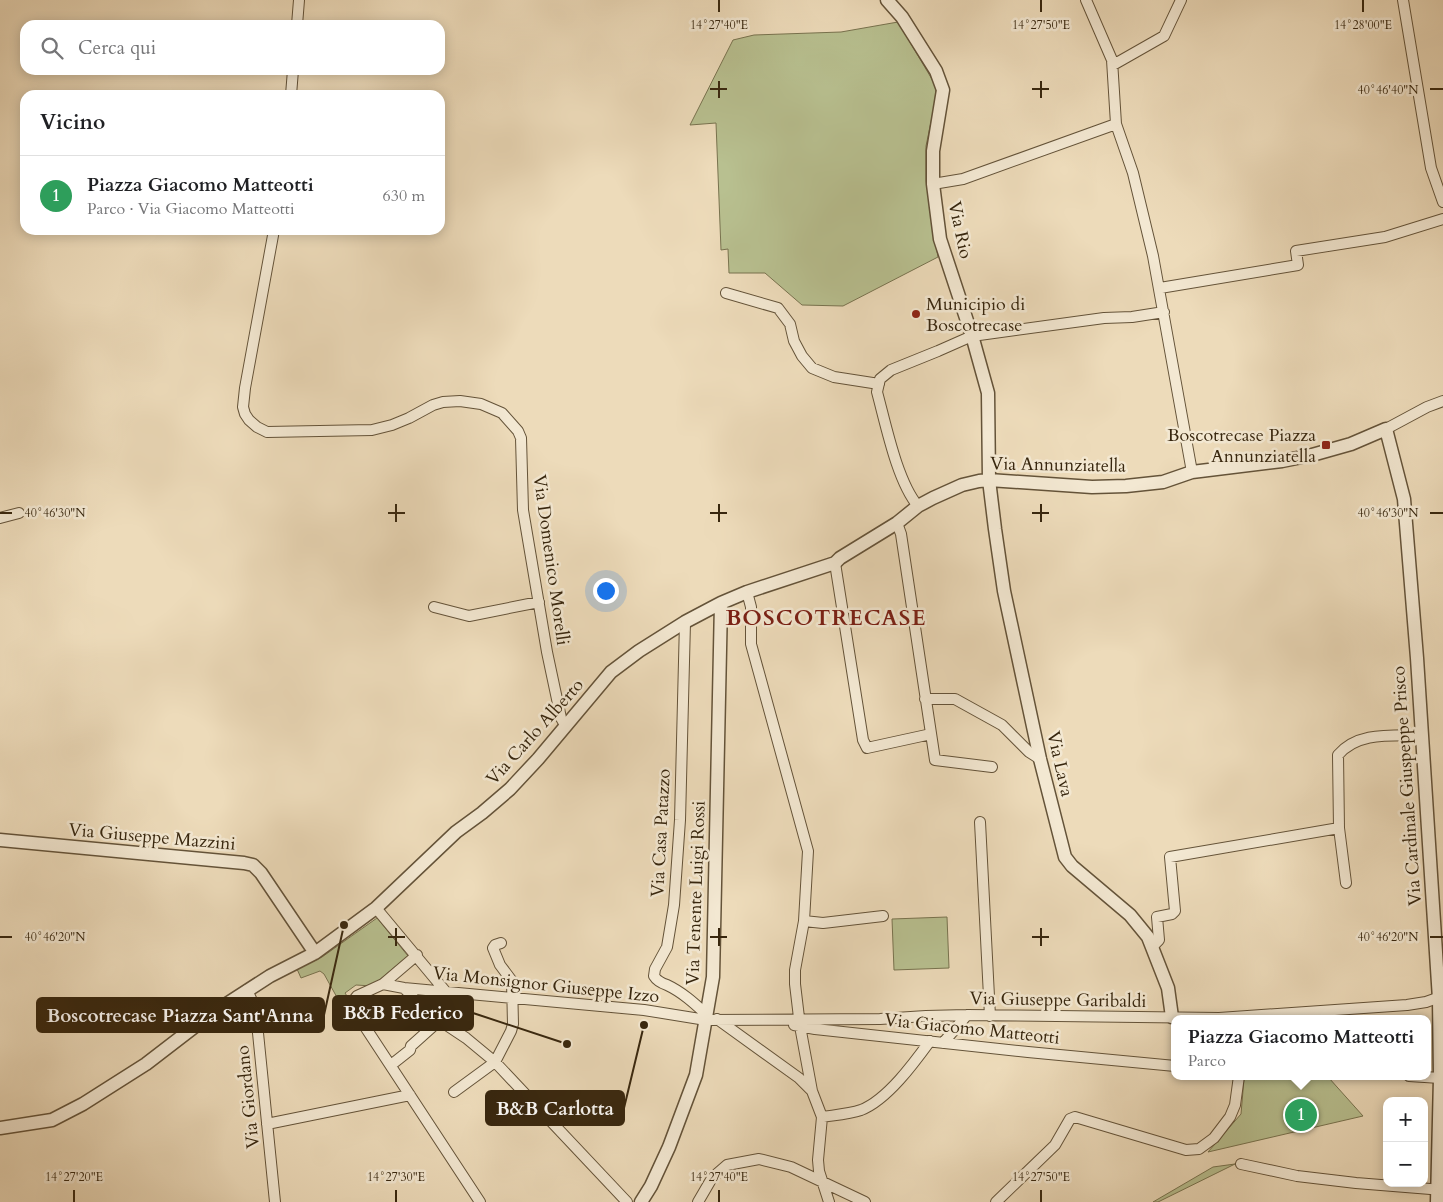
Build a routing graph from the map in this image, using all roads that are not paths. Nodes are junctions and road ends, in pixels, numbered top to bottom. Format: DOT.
graph roads {
  1 [pos="299,0"];
  2 [pos="887,0"];
  3 [pos="1086,0"];
  4 [pos="1181,0"];
  5 [pos="1402,0"];
  6 [pos="297,20"];
  7 [pos="1113,64"];
  8 [pos="293,75"];
  9 [pos="291,90"];
  10 [pos="1116,124"];
  11 [pos="933,184"];
  12 [pos="1443,202"];
  13 [pos="1443,220"];
  14 [pos="273,235"];
  15 [pos="1160,288"];
  16 [pos="726,293"];
  17 [pos="1164,312"];
  18 [pos="972,336"];
  19 [pos="879,384"];
  20 [pos="1443,401"];
  21 [pos="1386,429"];
  22 [pos="1192,472"];
  23 [pos="989,480"];
  24 [pos="918,506"];
  25 [pos="20,513"];
  26 [pos="0,518"];
  27 [pos="897,523"];
  28 [pos="836,563"];
  29 [pos="747,592"];
  30 [pos="539,602"];
  31 [pos="721,603"];
  32 [pos="434,607"];
  33 [pos="684,622"];
  34 [pos="925,699"];
  35 [pos="565,725"];
  36 [pos="931,734"];
  37 [pos="1421,735"];
  38 [pos="1040,759"];
  39 [pos="992,767"];
  40 [pos="980,822"];
  41 [pos="1339,828"];
  42 [pos="0,840"];
  43 [pos="1346,883"];
  44 [pos="376,908"];
  45 [pos="883,916"];
  46 [pos="804,921"];
  47 [pos="501,943"];
  48 [pos="1152,947"];
  49 [pos="315,953"];
  50 [pos="417,955"];
  51 [pos="383,984"];
  52 [pos="404,988"];
  53 [pos="247,990"];
  54 [pos="446,992"];
  55 [pos="469,994"];
  56 [pos="513,997"];
  57 [pos="1441,997"];
  58 [pos="967,1015"];
  59 [pos="1172,1015"];
  60 [pos="1265,1015"];
  61 [pos="990,1016"];
  62 [pos="709,1018"];
  63 [pos="1171,1018"];
  64 [pos="439,1021"];
  65 [pos="800,1023"];
  66 [pos="930,1041"];
  67 [pos="943,1043"];
  68 [pos="495,1062"];
  69 [pos="391,1065"];
  70 [pos="1171,1066"];
  71 [pos="1431,1077"];
  72 [pos="1440,1078"];
  73 [pos="1238,1080"];
  74 [pos="812,1091"];
  75 [pos="454,1092"];
  76 [pos="410,1095"];
  77 [pos="822,1117"];
  78 [pos="267,1124"];
  79 [pos="0,1128"];
  80 [pos="1241,1164"];
  81 [pos="822,1182"];
  82 [pos="1439,1194"];
  83 [pos="275,1202"];
  84 [pos="480,1202"];
  85 [pos="627,1202"];
  86 [pos="641,1202"];
  87 [pos="698,1202"];
  88 [pos="828,1202"];
  89 [pos="866,1202"];
  90 [pos="996,1202"];
  1 -- 6 [label="street"];
  2 -- 11 [label="street, Via Rio"];
  3 -- 7 [label="street"];
  4 -- 7 [label="street"];
  5 -- 12 [label="street"];
  7 -- 10 [label="street"];
  8 -- 9 [label="street"];
  10 -- 11 [label="street"];
  10 -- 15 [label="street"];
  11 -- 18 [label="street, Via Rio"];
  13 -- 15 [label="street"];
  14 -- 30 [label="street, Via Domenico Morelli"];
  15 -- 17 [label="street"];
  16 -- 19 [label="street"];
  17 -- 18 [label="street"];
  17 -- 22 [label="street"];
  18 -- 19 [label="street"];
  18 -- 23 [label="street, Via Rio"];
  19 -- 24 [label="street"];
  20 -- 21 [label="street"];
  21 -- 22 [label="street, Via Annunziatella"];
  21 -- 37 [label="street, Via Cardinale Giuspeppe Prisco"];
  22 -- 23 [label="street, Via Annunziatella"];
  23 -- 24 [label="street, Via Annunziatella"];
  23 -- 38 [label="street, Via Lava"];
  24 -- 27 [label="street, Via Annunziatella"];
  25 -- 26 [label="street"];
  27 -- 28 [label="street, Via Annunziatella"];
  27 -- 34 [label="street"];
  28 -- 29 [label="street, Via Annunziatella"];
  28 -- 36 [label="street"];
  29 -- 31 [label="street, Via Annunziatella"];
  29 -- 46 [label="street"];
  30 -- 32 [label="street"];
  30 -- 35 [label="street, Via Domenico Morelli"];
  31 -- 33 [label="street, Via Carlo Alberto"];
  31 -- 62 [label="street, Via Tenente Luigi Rossi"];
  33 -- 35 [label="street, Via Carlo Alberto"];
  33 -- 62 [label="street, Via Casa Patazzo"];
  34 -- 36 [label="street"];
  34 -- 38 [label="street"];
  35 -- 44 [label="street, Via Carlo Alberto"];
  36 -- 39 [label="street"];
  37 -- 41 [label="street"];
  37 -- 57 [label="street, Via Cardinale Giuspeppe Prisco"];
  38 -- 48 [label="street, Via Lava"];
  40 -- 61 [label="street"];
  41 -- 43 [label="street"];
  41 -- 48 [label="street"];
  42 -- 49 [label="street, Via Giuseppe Mazzini"];
  44 -- 49 [label="street, Via Carlo Alberto"];
  44 -- 50 [label="street"];
  45 -- 46 [label="street"];
  46 -- 65 [label="street"];
  47 -- 56 [label="street"];
  48 -- 59 [label="street, Via Lava"];
  49 -- 53 [label="street, Via Carlo Alberto"];
  50 -- 51 [label="street"];
  50 -- 54 [label="street"];
  51 -- 52 [label="street, Via Monsignor Giuseppe Izzo"];
  51 -- 69 [label="street"];
  52 -- 54 [label="street, Via Monsignor Giuseppe Izzo"];
  52 -- 64 [label="street"];
  53 -- 78 [label="street, Via Giordano"];
  53 -- 79 [label="street, Via Carlo Alberto"];
  54 -- 55 [label="street, Via Monsignor Giuseppe Izzo"];
  55 -- 56 [label="street, Via Monsignor Giuseppe Izzo"];
  55 -- 64 [label="street"];
  56 -- 62 [label="street, Via Monsignor Giuseppe Izzo"];
  56 -- 68 [label="street"];
  57 -- 60 [label="street, Via Giuseppe Garibaldi"];
  57 -- 72 [label="street, Via Cardinale Giuspeppe Prisco"];
  58 -- 61 [label="street, Via Giuseppe Garibaldi"];
  58 -- 65 [label="street, Via Giuseppe Garibaldi"];
  58 -- 67 [label="street"];
  61 -- 63 [label="street, Via Giuseppe Garibaldi"];
  62 -- 65 [label="street, Via Giacomo Matteotti"];
  62 -- 74 [label="street"];
  62 -- 86 [label="street, Via Tenente Luigi Rossi"];
  64 -- 68 [label="street"];
  64 -- 69 [label="street"];
  65 -- 66 [label="street, Via Giacomo Matteotti"];
  65 -- 74 [label="street"];
  66 -- 67 [label="street, Via Giacomo Matteotti"];
  66 -- 77 [label="street"];
  67 -- 70 [label="street, Via Giacomo Matteotti"];
  68 -- 75 [label="street"];
  68 -- 85 [label="street"];
  69 -- 76 [label="street"];
  71 -- 72 [label="street"];
  72 -- 82 [label="street, Via Cardinale Giuspeppe Prisco"];
  73 -- 90 [label="street"];
  74 -- 77 [label="street"];
  76 -- 78 [label="street"];
  76 -- 84 [label="street"];
  77 -- 81 [label="street"];
  78 -- 83 [label="street, Via Giordano"];
  80 -- 82 [label="street"];
  81 -- 87 [label="street"];
  81 -- 88 [label="street"];
  81 -- 89 [label="street"];
}
